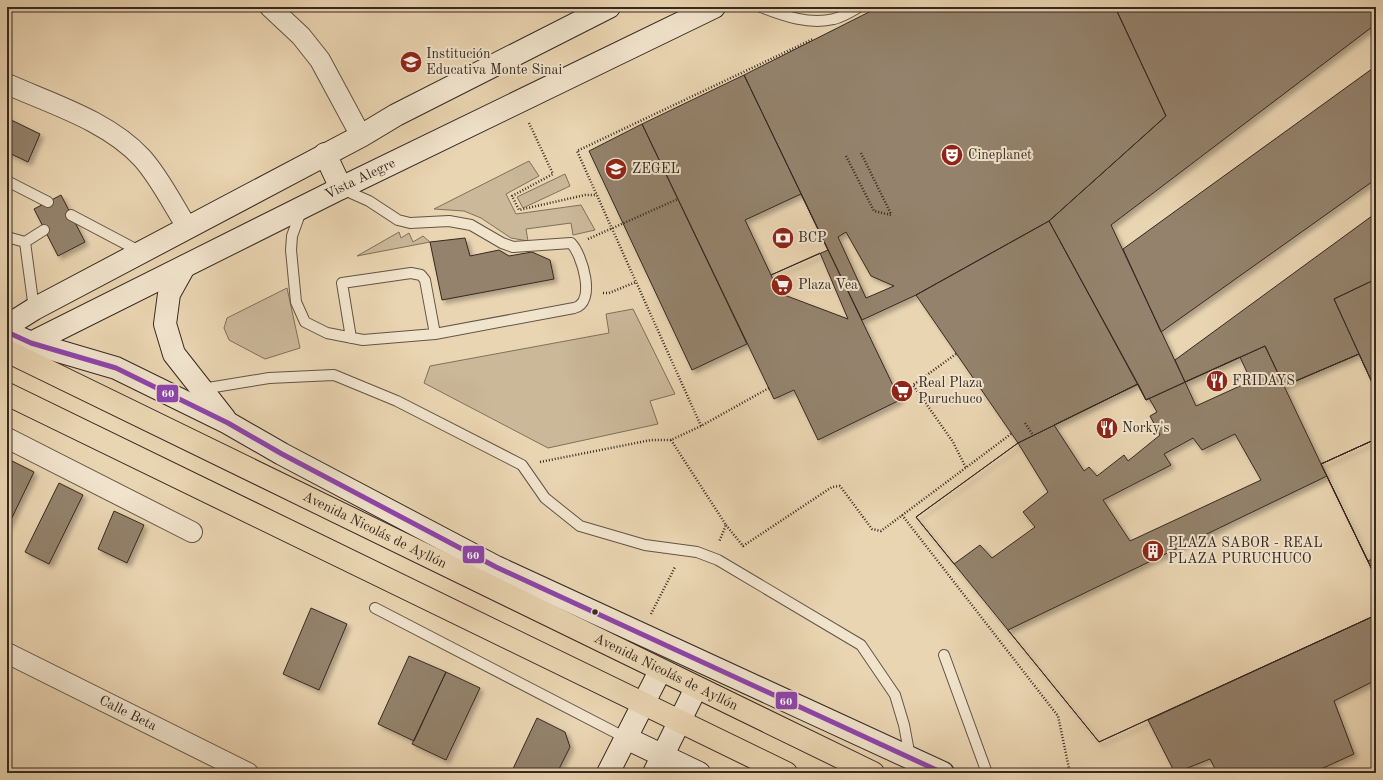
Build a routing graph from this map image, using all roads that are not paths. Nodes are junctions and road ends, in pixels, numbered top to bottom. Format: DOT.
graph roads {
  1 [pos="270,7"];
  2 [pos="609,7"];
  3 [pos="714,7"];
  4 [pos="761,7"];
  5 [pos="860,7"];
  6 [pos="7,84"];
  7 [pos="361,136"];
  8 [pos="325,154"];
  9 [pos="7,181"];
  10 [pos="341,188"];
  11 [pos="48,202"];
  12 [pos="302,208"];
  13 [pos="71,215"];
  14 [pos="187,227"];
  15 [pos="44,230"];
  16 [pos="7,237"];
  17 [pos="25,242"];
  18 [pos="141,252"];
  19 [pos="184,267"];
  20 [pos="34,308"];
  21 [pos="7,326"];
  22 [pos="7,332"];
  23 [pos="435,334"];
  24 [pos="351,338"];
  25 [pos="7,342"];
  26 [pos="31,343"];
  27 [pos="7,351"];
  28 [pos="202,389"];
  29 [pos="7,394"];
  30 [pos="228,423"];
  31 [pos="7,438"];
  32 [pos="192,532"];
  33 [pos="375,608"];
  34 [pos="7,653"];
  35 [pos="944,655"];
  36 [pos="660,671"];
  37 [pos="696,688"];
  38 [pos="642,703"];
  39 [pos="679,721"];
  40 [pos="626,738"];
  41 [pos="910,757"];
  42 [pos="659,764"];
  43 [pos="248,773"];
  44 [pos="608,773"];
  45 [pos="699,773"];
  46 [pos="786,773"];
  47 [pos="873,773"];
  48 [pos="943,773"];
  49 [pos="987,773"];
  1 -- 7 [label="street"];
  2 -- 7 [label="street"];
  3 -- 10 [label="street, Vista Alegre"];
  4 -- 5 [label="lane"];
  6 -- 14 [label="street"];
  7 -- 8 [label="street"];
  8 -- 10 [label="street"];
  8 -- 14 [label="street"];
  9 -- 11 [label="lane"];
  10 -- 12 [label="street, Vista Alegre"];
  10 -- 23 [label="lane"];
  12 -- 19 [label="street, Vista Alegre"];
  12 -- 24 [label="lane"];
  13 -- 18 [label="lane"];
  14 -- 18 [label="street"];
  15 -- 17 [label="lane"];
  16 -- 17 [label="lane"];
  17 -- 20 [label="lane"];
  18 -- 20 [label="street"];
  19 -- 26 [label="street, Vista Alegre"];
  19 -- 28 [label="street"];
  20 -- 21 [label="street"];
  22 -- 26 [label="street"];
  23 -- 24 [label="lane"];
  23 -- 24 [label="lane"];
  25 -- 26 [label="street, Vista Alegre"];
  26 -- 30 [label="street"];
  27 -- 36 [label="main road, Avenida Nicolás de Ayllón"];
  28 -- 30 [label="street"];
  28 -- 41 [label="lane"];
  29 -- 38 [label="main road"];
  30 -- 41 [label="street"];
  31 -- 32 [label="street"];
  33 -- 40 [label="lane"];
  34 -- 43 [label="street, Calle Beta"];
  35 -- 49 [label="lane"];
  36 -- 37 [label="main road, Avenida Nicolás de Ayllón"];
  36 -- 38 [label="street"];
  37 -- 39 [label="street"];
  37 -- 47 [label="main road, Avenida Nicolás de Ayllón"];
  38 -- 39 [label="main road"];
  38 -- 40 [label="street"];
  39 -- 42 [label="street"];
  39 -- 46 [label="main road"];
  40 -- 42 [label="street"];
  40 -- 44 [label="street"];
  41 -- 48 [label="street"];
  42 -- 45 [label="street"];
}
